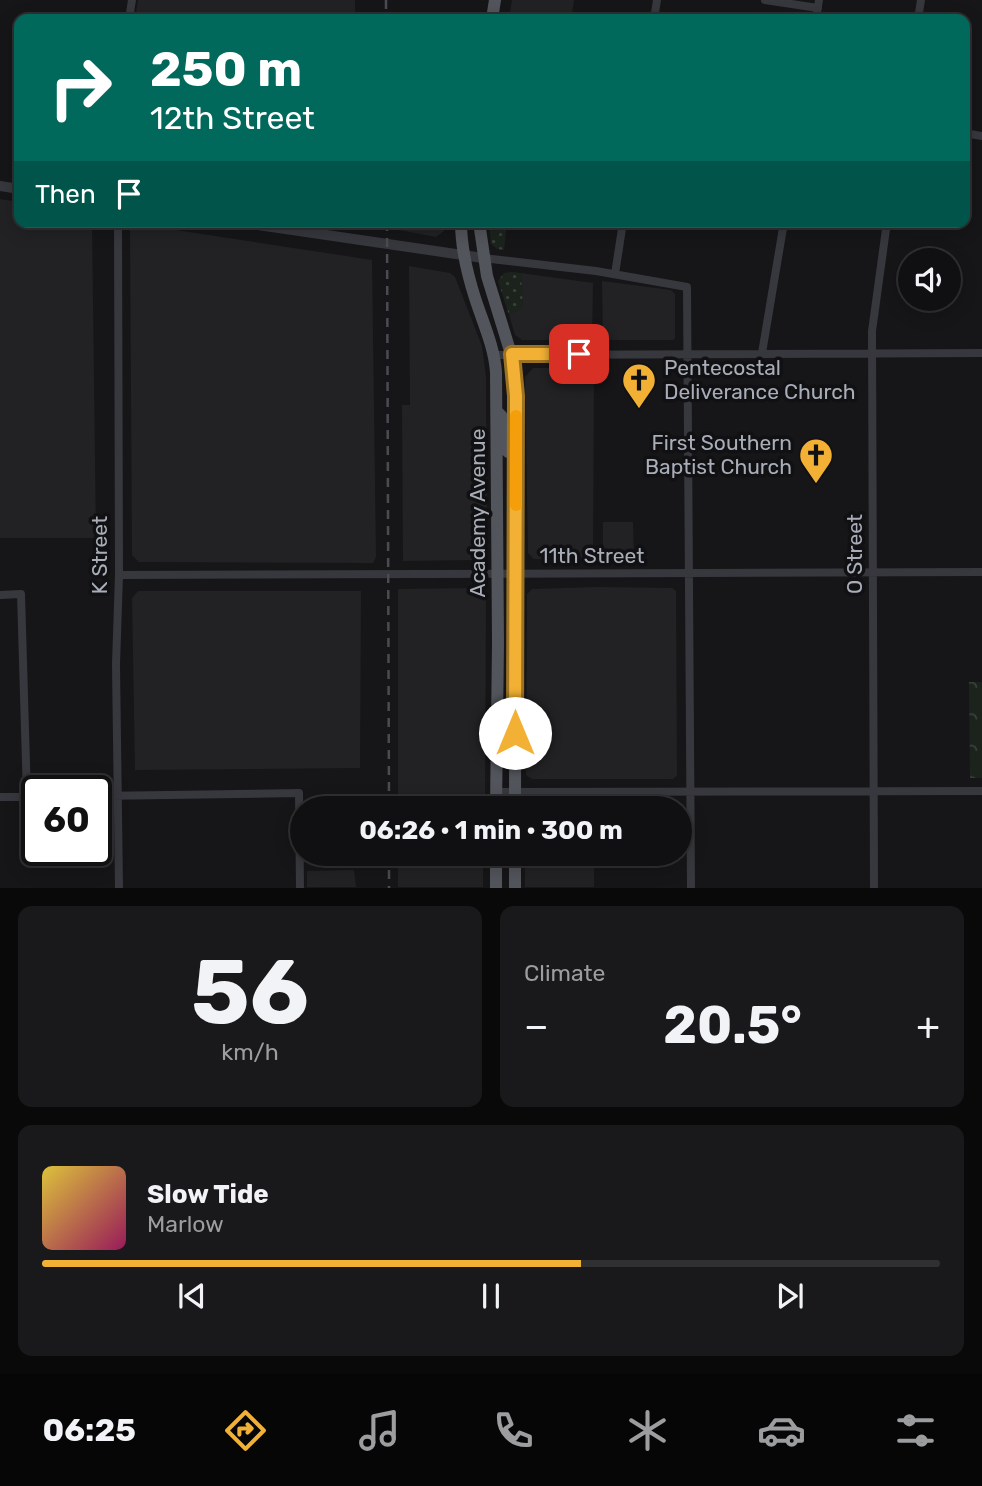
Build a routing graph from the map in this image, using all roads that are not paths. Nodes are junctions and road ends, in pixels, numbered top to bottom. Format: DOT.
graph roads {
  1 [pos="765,0"];
  2 [pos="819,4"];
  3 [pos="118,228"];
  4 [pos="278,228"];
  5 [pos="462,228"];
  6 [pos="480,228"];
  7 [pos="622,228"];
  8 [pos="783,228"];
  9 [pos="886,228"];
  10 [pos="464,256"];
  11 [pos="483,258"];
  12 [pos="615,274"];
  13 [pos="762,353"];
  14 [pos="512,354"];
  15 [pos="872,354"];
  16 [pos="982,354"];
  17 [pos="494,355"];
  18 [pos="688,355"];
  19 [pos="497,412"];
  20 [pos="516,476"];
  21 [pos="982,572"];
  22 [pos="690,573"];
  23 [pos="872,573"];
  24 [pos="497,574"];
  25 [pos="516,574"];
  26 [pos="118,575"];
  27 [pos="0,595"];
  28 [pos="26,775"];
  29 [pos="873,791"];
  30 [pos="982,791"];
  31 [pos="496,792"];
  32 [pos="515,792"];
  33 [pos="691,792"];
  34 [pos="112,795"];
  35 [pos="119,795"];
  36 [pos="496,796"];
  37 [pos="515,796"];
  38 [pos="0,797"];
  39 [pos="21,797"];
  40 [pos="496,866"];
  41 [pos="515,866"];
  42 [pos="119,887"];
  43 [pos="300,887"];
  44 [pos="496,887"];
  45 [pos="514,887"];
  46 [pos="691,887"];
  47 [pos="874,887"];
  1 -- 2 [label="street"];
  3 -- 26 [label="street, K Street"];
  4 -- 10 [label="street"];
  5 -- 10 [label="main road, Academy Avenue"];
  6 -- 11 [label="main road, Academy Avenue"];
  7 -- 12 [label="street"];
  8 -- 13 [label="street"];
  9 -- 15 [label="street, O Street"];
  10 -- 11 [label="street"];
  10 -- 17 [label="main road, Academy Avenue"];
  11 -- 12 [label="street"];
  11 -- 14 [label="main road, Academy Avenue"];
  12 -- 18 [label="street"];
  13 -- 15 [label="street"];
  13 -- 18 [label="street"];
  14 -- 17 [label="street"];
  14 -- 18 [label="street"];
  14 -- 20 [label="main road, Academy Avenue"];
  15 -- 16 [label="street"];
  15 -- 23 [label="street, O Street"];
  17 -- 19 [label="main road, Academy Avenue"];
  18 -- 22 [label="street"];
  19 -- 20 [label="main road"];
  19 -- 24 [label="main road, Academy Avenue"];
  20 -- 25 [label="main road, Academy Avenue"];
  21 -- 23 [label="street, 11th Street"];
  22 -- 23 [label="street, 11th Street"];
  22 -- 25 [label="street, 11th Street"];
  22 -- 33 [label="street"];
  23 -- 29 [label="street, O Street"];
  24 -- 25 [label="street, 11th Street"];
  24 -- 26 [label="street, 11th Street"];
  24 -- 31 [label="main road, Academy Avenue"];
  25 -- 32 [label="main road, Academy Avenue"];
  26 -- 35 [label="street, K Street"];
  27 -- 28 [label="street"];
  29 -- 30 [label="street"];
  29 -- 33 [label="street"];
  29 -- 47 [label="street, O Street"];
  31 -- 32 [label="street"];
  31 -- 36 [label="main road, Academy Avenue"];
  32 -- 33 [label="street"];
  32 -- 37 [label="main road, Academy Avenue"];
  33 -- 46 [label="street"];
  34 -- 35 [label="street"];
  35 -- 42 [label="street, K Street"];
  35 -- 43 [label="street"];
  38 -- 39 [label="street"];
  40 -- 44 [label="main road"];
  41 -- 45 [label="main road"];
}
